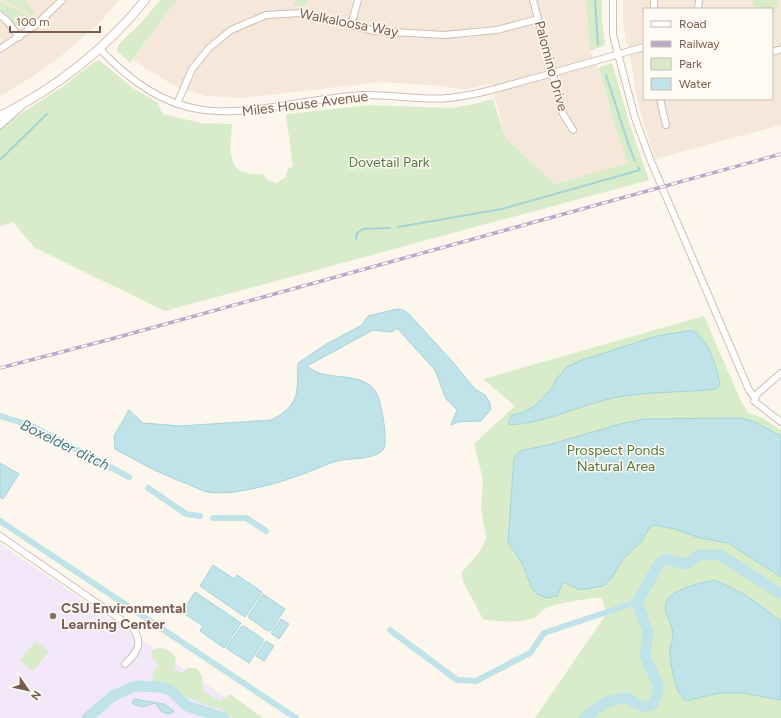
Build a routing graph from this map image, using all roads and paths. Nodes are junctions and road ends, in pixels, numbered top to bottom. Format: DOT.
graph roads {
  1 [pos="62,0"];
  2 [pos="145,0"];
  3 [pos="358,0"];
  4 [pos="533,0"];
  5 [pos="613,0"];
  6 [pos="0,15"];
  7 [pos="538,19"];
  8 [pos="351,25"];
  9 [pos="19,37"];
  10 [pos="643,47"];
  11 [pos="99,48"];
  12 [pos="0,49"];
  13 [pos="618,55"];
  14 [pos="552,73"];
  15 [pos="660,100"];
  16 [pos="26,102"];
  17 [pos="177,104"];
  18 [pos="0,116"];
  19 [pos="0,125"];
  20 [pos="666,125"];
  21 [pos="573,130"];
  22 [pos="781,373"];
  23 [pos="755,398"];
  24 [pos="781,422"];
  25 [pos="0,536"];
  26 [pos="125,664"];
  1 -- 9 [label="street"];
  2 -- 11 [label="main road"];
  3 -- 8 [label="street"];
  4 -- 7 [label="street, Palomino Drive"];
  5 -- 13 [label="street"];
  6 -- 9 [label="street"];
  7 -- 8 [label="street, Walkaloosa Way"];
  7 -- 14 [label="street, Palomino Drive"];
  8 -- 17 [label="street, Walkaloosa Way"];
  9 -- 12 [label="street"];
  10 -- 13 [label="street, Miles House Avenue"];
  11 -- 16 [label="main road"];
  11 -- 17 [label="street, Miles House Avenue"];
  13 -- 14 [label="street, Miles House Avenue"];
  13 -- 23 [label="street"];
  14 -- 17 [label="street, Miles House Avenue"];
  14 -- 21 [label="street, Palomino Drive"];
  15 -- 20 [label="street"];
  16 -- 18 [label="main road"];
  16 -- 19 [label="street"];
  22 -- 23 [label="street"];
  23 -- 24 [label="street"];
  25 -- 26 [label="street"];
}
